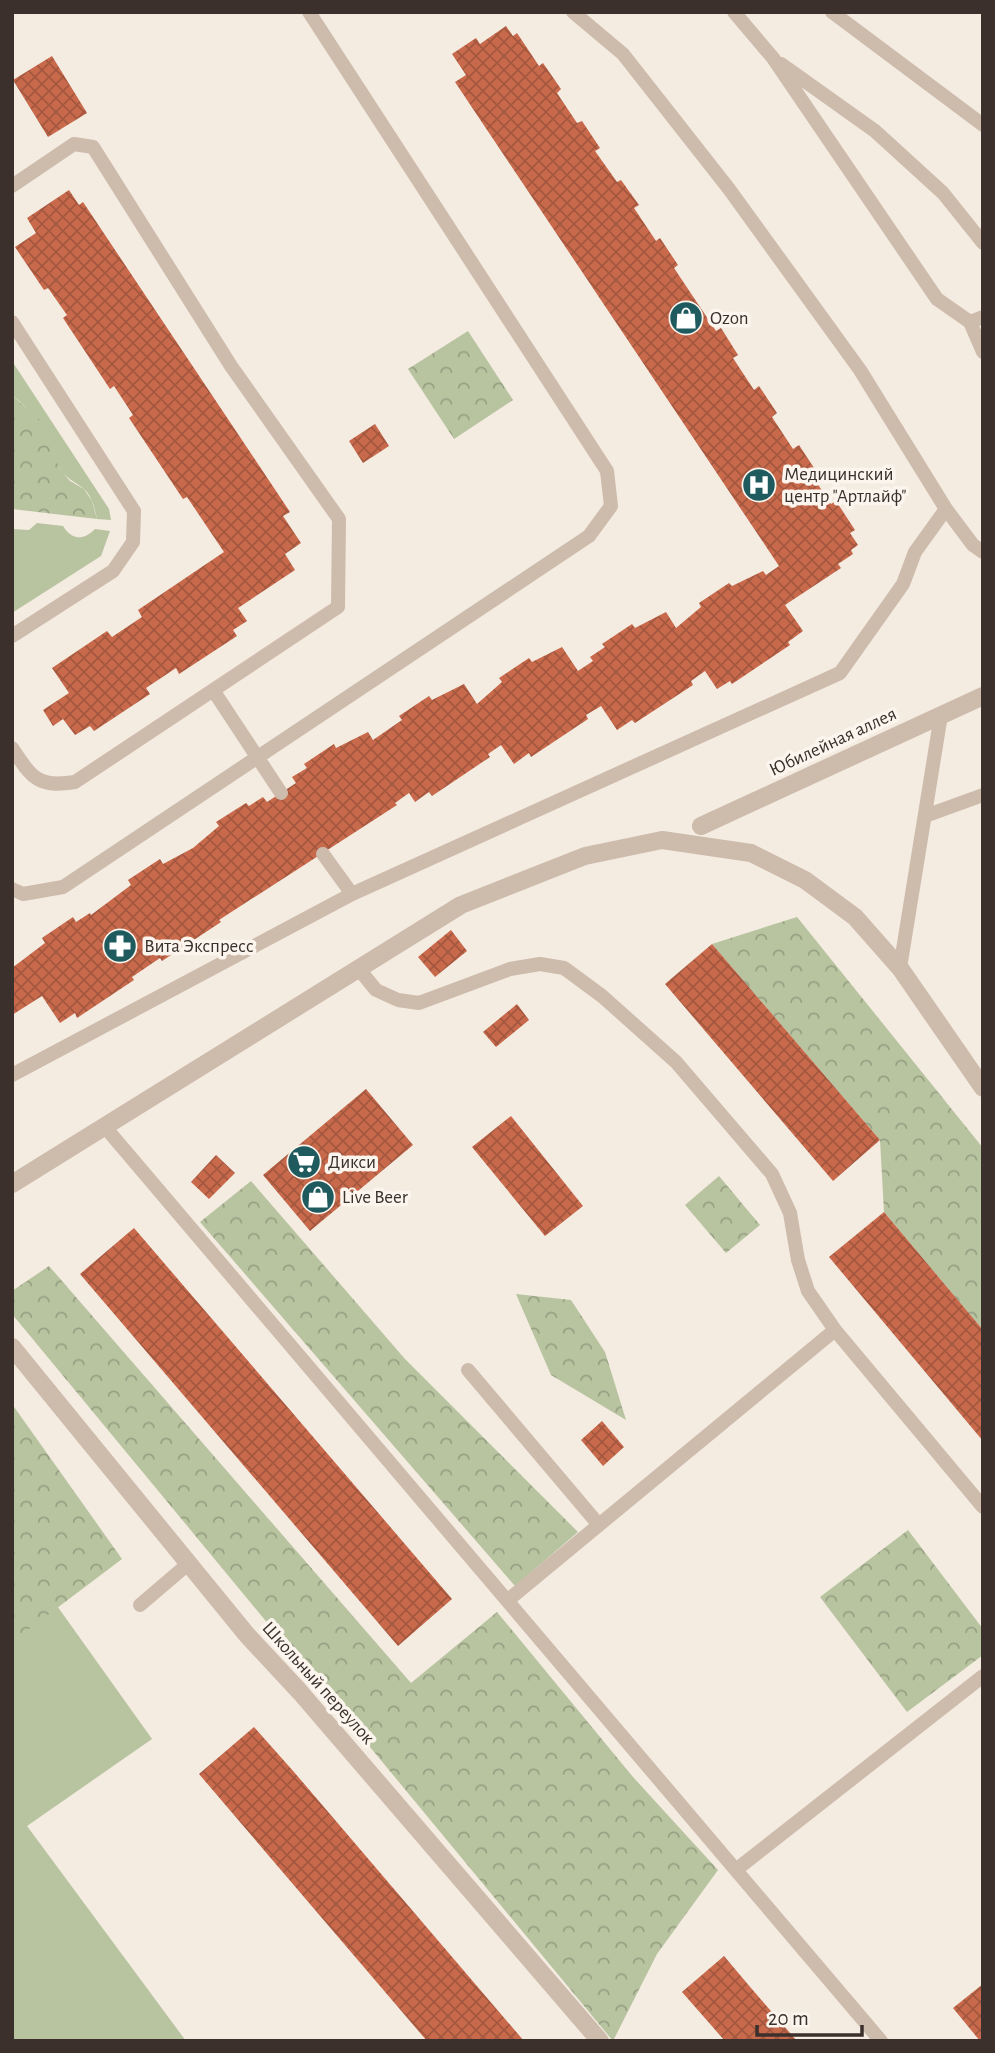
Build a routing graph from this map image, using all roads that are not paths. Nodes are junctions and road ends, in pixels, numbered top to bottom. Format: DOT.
graph roads {
  1 [pos="309,12"];
  2 [pos="573,12"];
  3 [pos="734,12"];
  4 [pos="832,12"];
  5 [pos="773,58"];
  6 [pos="983,125"];
  7 [pos="12,186"];
  8 [pos="983,243"];
  9 [pos="976,320"];
  10 [pos="12,322"];
  11 [pos="983,352"];
  12 [pos="946,509"];
  13 [pos="983,552"];
  14 [pos="12,636"];
  15 [pos="213,690"];
  16 [pos="983,696"];
  17 [pos="941,715"];
  18 [pos="12,748"];
  19 [pos="257,757"];
  20 [pos="281,793"];
  21 [pos="983,795"];
  22 [pos="925,816"];
  23 [pos="701,826"];
  24 [pos="323,854"];
  25 [pos="12,888"];
  26 [pos="352,894"];
  27 [pos="358,968"];
  28 [pos="900,968"];
  29 [pos="12,1075"];
  30 [pos="983,1088"];
  31 [pos="105,1127"];
  32 [pos="12,1184"];
  33 [pos="835,1330"];
  34 [pos="12,1347"];
  35 [pos="468,1370"];
  36 [pos="983,1507"];
  37 [pos="599,1525"];
  38 [pos="188,1564"];
  39 [pos="508,1600"];
  40 [pos="140,1605"];
  41 [pos="983,1676"];
  42 [pos="737,1869"];
  43 [pos="600,2041"];
  44 [pos="881,2041"];
  1 -- 19 [label="lane"];
  2 -- 12 [label="lane"];
  3 -- 5 [label="lane"];
  4 -- 6 [label="lane"];
  5 -- 8 [label="lane"];
  5 -- 9 [label="lane"];
  7 -- 15 [label="lane"];
  9 -- 11 [label="lane"];
  10 -- 14 [label="lane"];
  12 -- 13 [label="lane"];
  12 -- 26 [label="lane"];
  15 -- 18 [label="lane"];
  15 -- 19 [label="lane"];
  16 -- 17 [label="street, Юбилейная аллея"];
  17 -- 22 [label="lane"];
  17 -- 23 [label="street, Юбилейная аллея"];
  19 -- 20 [label="lane"];
  19 -- 25 [label="lane"];
  21 -- 22 [label="lane"];
  22 -- 28 [label="lane"];
  24 -- 26 [label="lane"];
  26 -- 29 [label="lane"];
  27 -- 28 [label="street"];
  27 -- 31 [label="street"];
  27 -- 33 [label="lane"];
  28 -- 30 [label="street"];
  31 -- 32 [label="street"];
  31 -- 39 [label="lane"];
  33 -- 36 [label="lane"];
  33 -- 37 [label="lane"];
  34 -- 38 [label="street, Школьный переулок"];
  35 -- 37 [label="lane"];
  37 -- 39 [label="lane"];
  38 -- 40 [label="lane"];
  38 -- 43 [label="street, Школьный переулок"];
  39 -- 42 [label="lane"];
  41 -- 42 [label="lane"];
  42 -- 44 [label="lane"];
}
